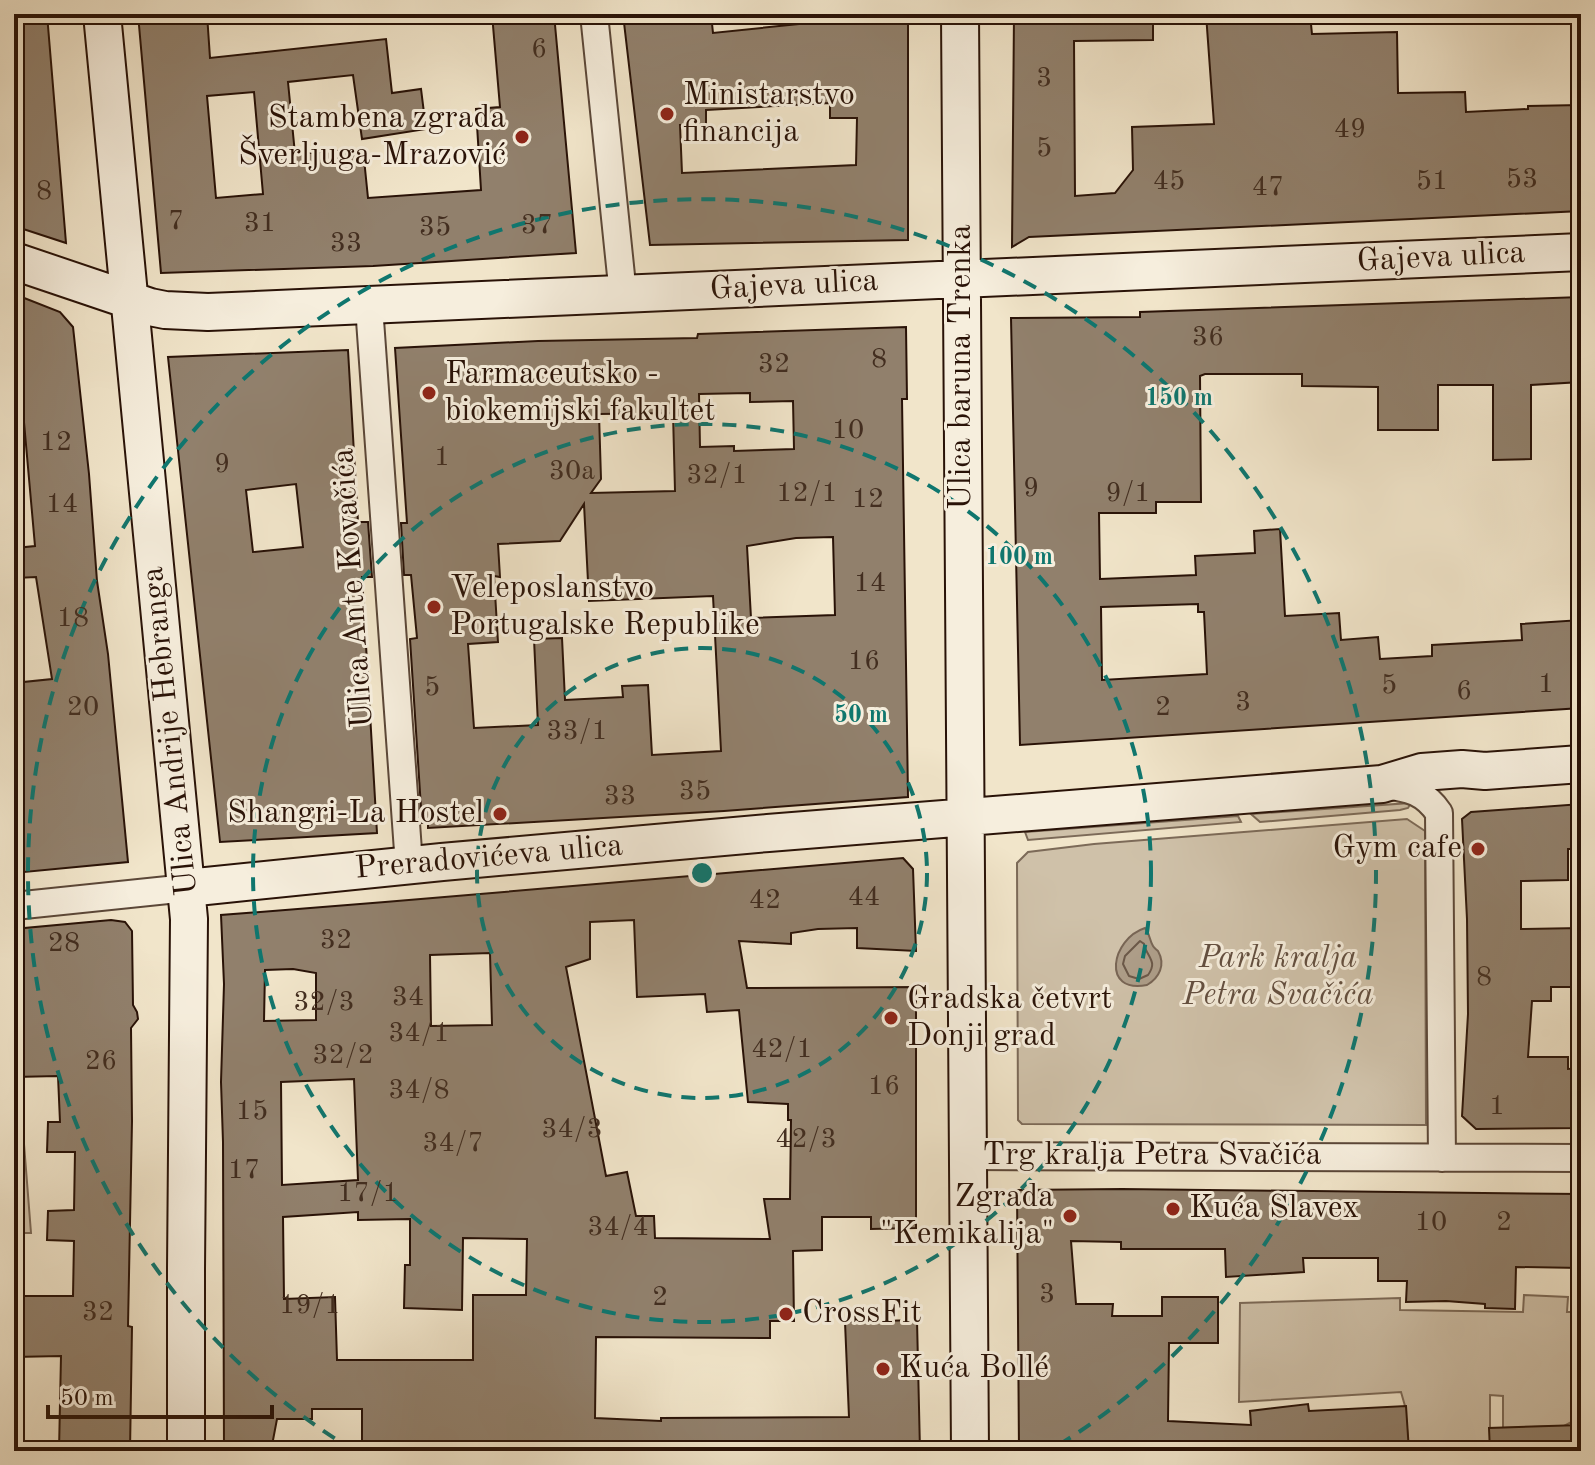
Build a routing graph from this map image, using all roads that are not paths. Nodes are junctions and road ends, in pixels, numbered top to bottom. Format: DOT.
graph roads {
  1 [pos="102,14"];
  2 [pos="594,14"];
  3 [pos="960,14"];
  4 [pos="1581,252"];
  5 [pos="14,261"];
  6 [pos="962,279"];
  7 [pos="623,295"];
  8 [pos="129,300"];
  9 [pos="369,306"];
  10 [pos="1581,764"];
  11 [pos="1485,771"];
  12 [pos="1382,784"];
  13 [pos="1439,813"];
  14 [pos="964,817"];
  15 [pos="409,865"];
  16 [pos="187,888"];
  17 [pos="14,906"];
  18 [pos="968,1156"];
  19 [pos="1442,1158"];
  20 [pos="1581,1158"];
  21 [pos="186,1451"];
  22 [pos="970,1451"];
  1 -- 8 [label="street, Ulica Andrije Hebranga"];
  2 -- 7 [label="street"];
  3 -- 6 [label="street, Ulica baruna Trenka"];
  4 -- 6 [label="street, Gajeva ulica"];
  5 -- 8 [label="street, Gajeva ulica"];
  6 -- 7 [label="street, Gajeva ulica"];
  6 -- 14 [label="street, Ulica baruna Trenka"];
  7 -- 9 [label="street, Gajeva ulica"];
  8 -- 9 [label="street, Gajeva ulica"];
  8 -- 16 [label="street, Ulica Andrije Hebranga"];
  9 -- 15 [label="street, Ulica Ante Kovačića"];
  10 -- 11 [label="street"];
  11 -- 12 [label="street"];
  11 -- 13 [label="street"];
  12 -- 13 [label="street"];
  12 -- 14 [label="street"];
  13 -- 19 [label="street"];
  14 -- 15 [label="street, Preradovićeva ulica"];
  14 -- 18 [label="street, Trg kralja Petra Svačića"];
  15 -- 16 [label="street, Preradovićeva ulica"];
  16 -- 17 [label="street, Preradovićeva ulica"];
  16 -- 21 [label="street, Ulica Andrije Hebranga"];
  18 -- 19 [label="street, Trg kralja Petra Svačića"];
  18 -- 22 [label="street"];
  19 -- 20 [label="street, Trg kralja Petra Svačića"];
}
